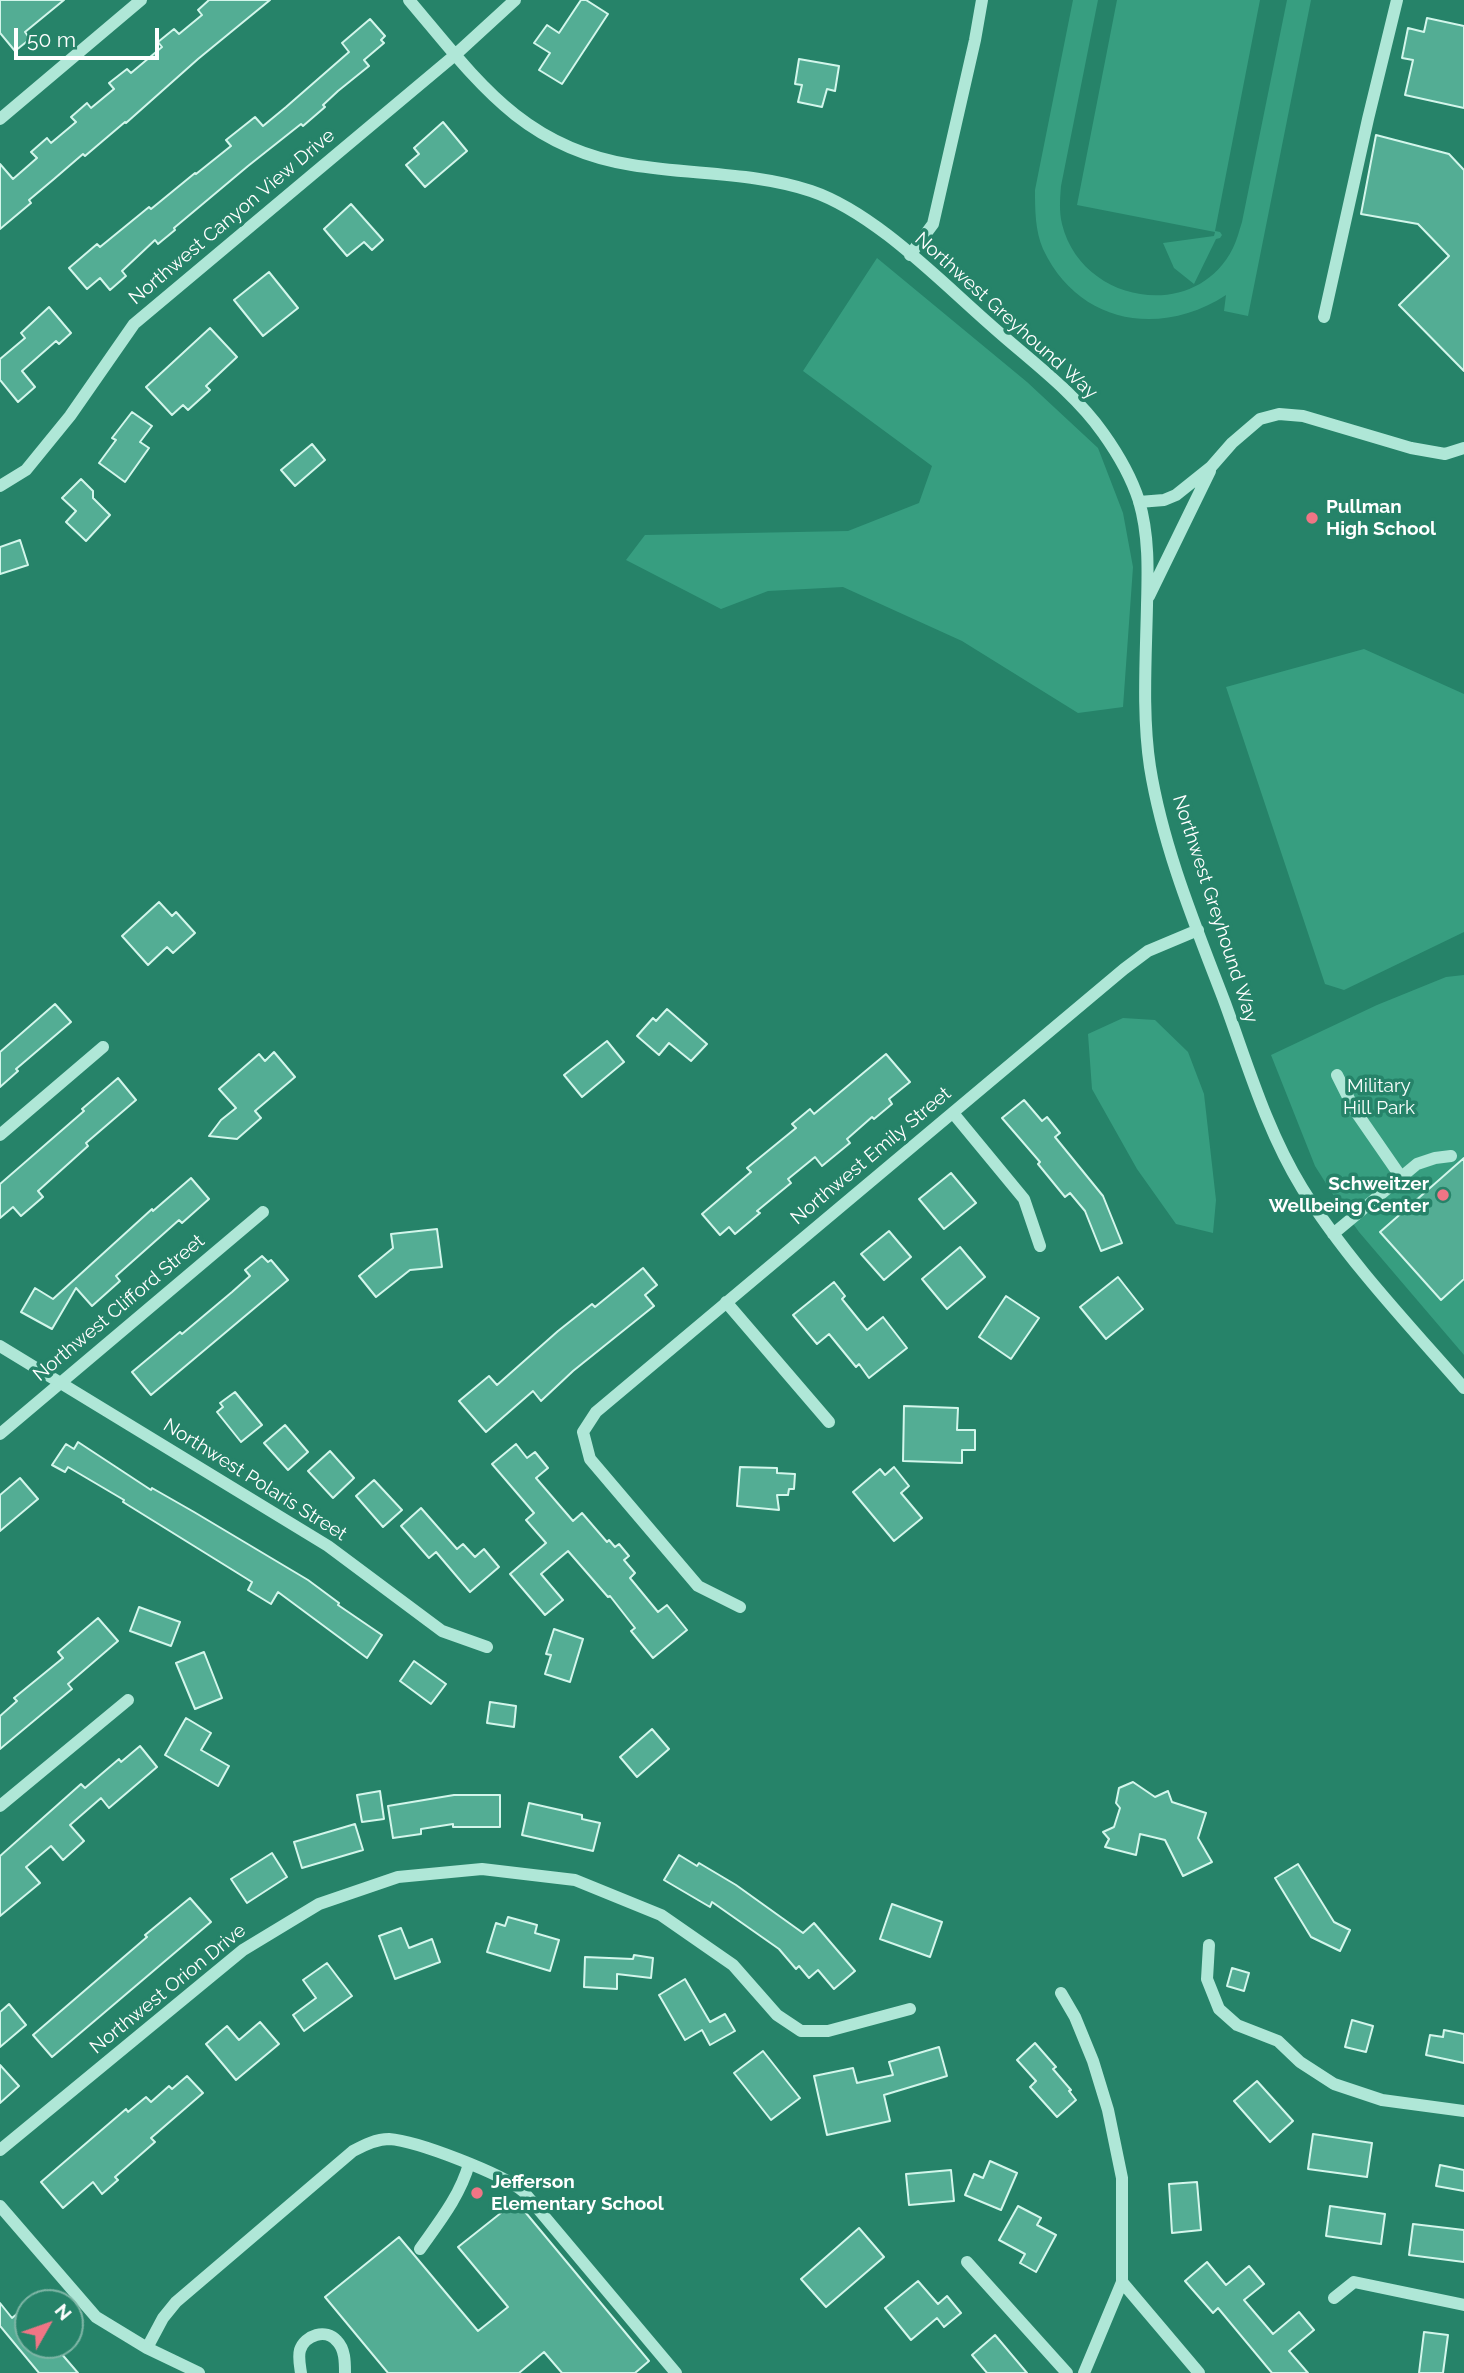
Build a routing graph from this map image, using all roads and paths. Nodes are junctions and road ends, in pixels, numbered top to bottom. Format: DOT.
graph roads {
  1 [pos="141,0"];
  2 [pos="409,0"];
  3 [pos="515,0"];
  4 [pos="982,0"];
  5 [pos="1397,0"];
  6 [pos="455,55"];
  7 [pos="0,119"];
  8 [pos="910,254"];
  9 [pos="1324,317"];
  10 [pos="1464,448"];
  11 [pos="1211,467"];
  12 [pos="0,486"];
  13 [pos="1139,502"];
  14 [pos="1147,600"];
  15 [pos="1198,930"];
  16 [pos="103,1047"];
  17 [pos="1337,1074"];
  18 [pos="953,1113"];
  19 [pos="0,1135"];
  20 [pos="1451,1156"];
  21 [pos="1401,1177"];
  22 [pos="263,1212"];
  23 [pos="1333,1234"];
  24 [pos="1040,1246"];
  25 [pos="726,1302"];
  26 [pos="0,1346"];
  27 [pos="60,1382"];
  28 [pos="1464,1388"];
  29 [pos="829,1422"];
  30 [pos="0,1434"];
  31 [pos="740,1607"];
  32 [pos="487,1647"];
  33 [pos="128,1700"];
  34 [pos="0,1806"];
  35 [pos="1209,1945"];
  36 [pos="1061,1993"];
  37 [pos="910,2009"];
  38 [pos="1464,2111"];
  39 [pos="0,2150"];
  40 [pos="469,2164"];
  41 [pos="0,2206"];
  42 [pos="420,2249"];
  43 [pos="967,2262"];
  44 [pos="1122,2283"];
  45 [pos="1334,2298"];
  46 [pos="1464,2305"];
  47 [pos="146,2348"];
  48 [pos="199,2373"];
  49 [pos="300,2373"];
  50 [pos="345,2373"];
  51 [pos="676,2373"];
  52 [pos="1067,2373"];
  53 [pos="1084,2373"];
  54 [pos="1199,2373"];
  1 -- 7 [label="street"];
  2 -- 6 [label="street, Northwest Greyhound Way"];
  3 -- 6 [label="street, Northwest Canyon View Drive"];
  4 -- 8 [label="street"];
  5 -- 9 [label="street"];
  6 -- 8 [label="street, Northwest Greyhound Way"];
  6 -- 12 [label="street, Northwest Canyon View Drive"];
  8 -- 13 [label="street, Northwest Greyhound Way"];
  10 -- 11 [label="street"];
  11 -- 13 [label="street"];
  11 -- 14 [label="street"];
  13 -- 14 [label="street, Northwest Greyhound Way"];
  14 -- 15 [label="street, Northwest Greyhound Way"];
  15 -- 18 [label="street, Northwest Emily Street"];
  15 -- 23 [label="street, Northwest Greyhound Way"];
  16 -- 19 [label="street"];
  17 -- 21 [label="street"];
  18 -- 24 [label="street"];
  18 -- 25 [label="street, Northwest Emily Street"];
  20 -- 21 [label="street"];
  21 -- 23 [label="street"];
  22 -- 27 [label="street, Northwest Clifford Street"];
  23 -- 28 [label="street, Northwest Greyhound Way"];
  25 -- 29 [label="street"];
  25 -- 31 [label="street, Northwest Emily Street"];
  26 -- 27 [label="street, Northwest Polaris Street"];
  27 -- 30 [label="street, Northwest Clifford Street"];
  27 -- 32 [label="street, Northwest Polaris Street"];
  33 -- 34 [label="street"];
  35 -- 38 [label="street"];
  36 -- 44 [label="street"];
  37 -- 39 [label="street, Northwest Orion Drive"];
  40 -- 42 [label="street"];
  40 -- 47 [label="street"];
  40 -- 51 [label="street"];
  41 -- 47 [label="street"];
  43 -- 52 [label="street"];
  44 -- 53 [label="street"];
  44 -- 54 [label="street"];
  45 -- 46 [label="street"];
  47 -- 48 [label="street"];
  49 -- 50 [label="street"];
}
